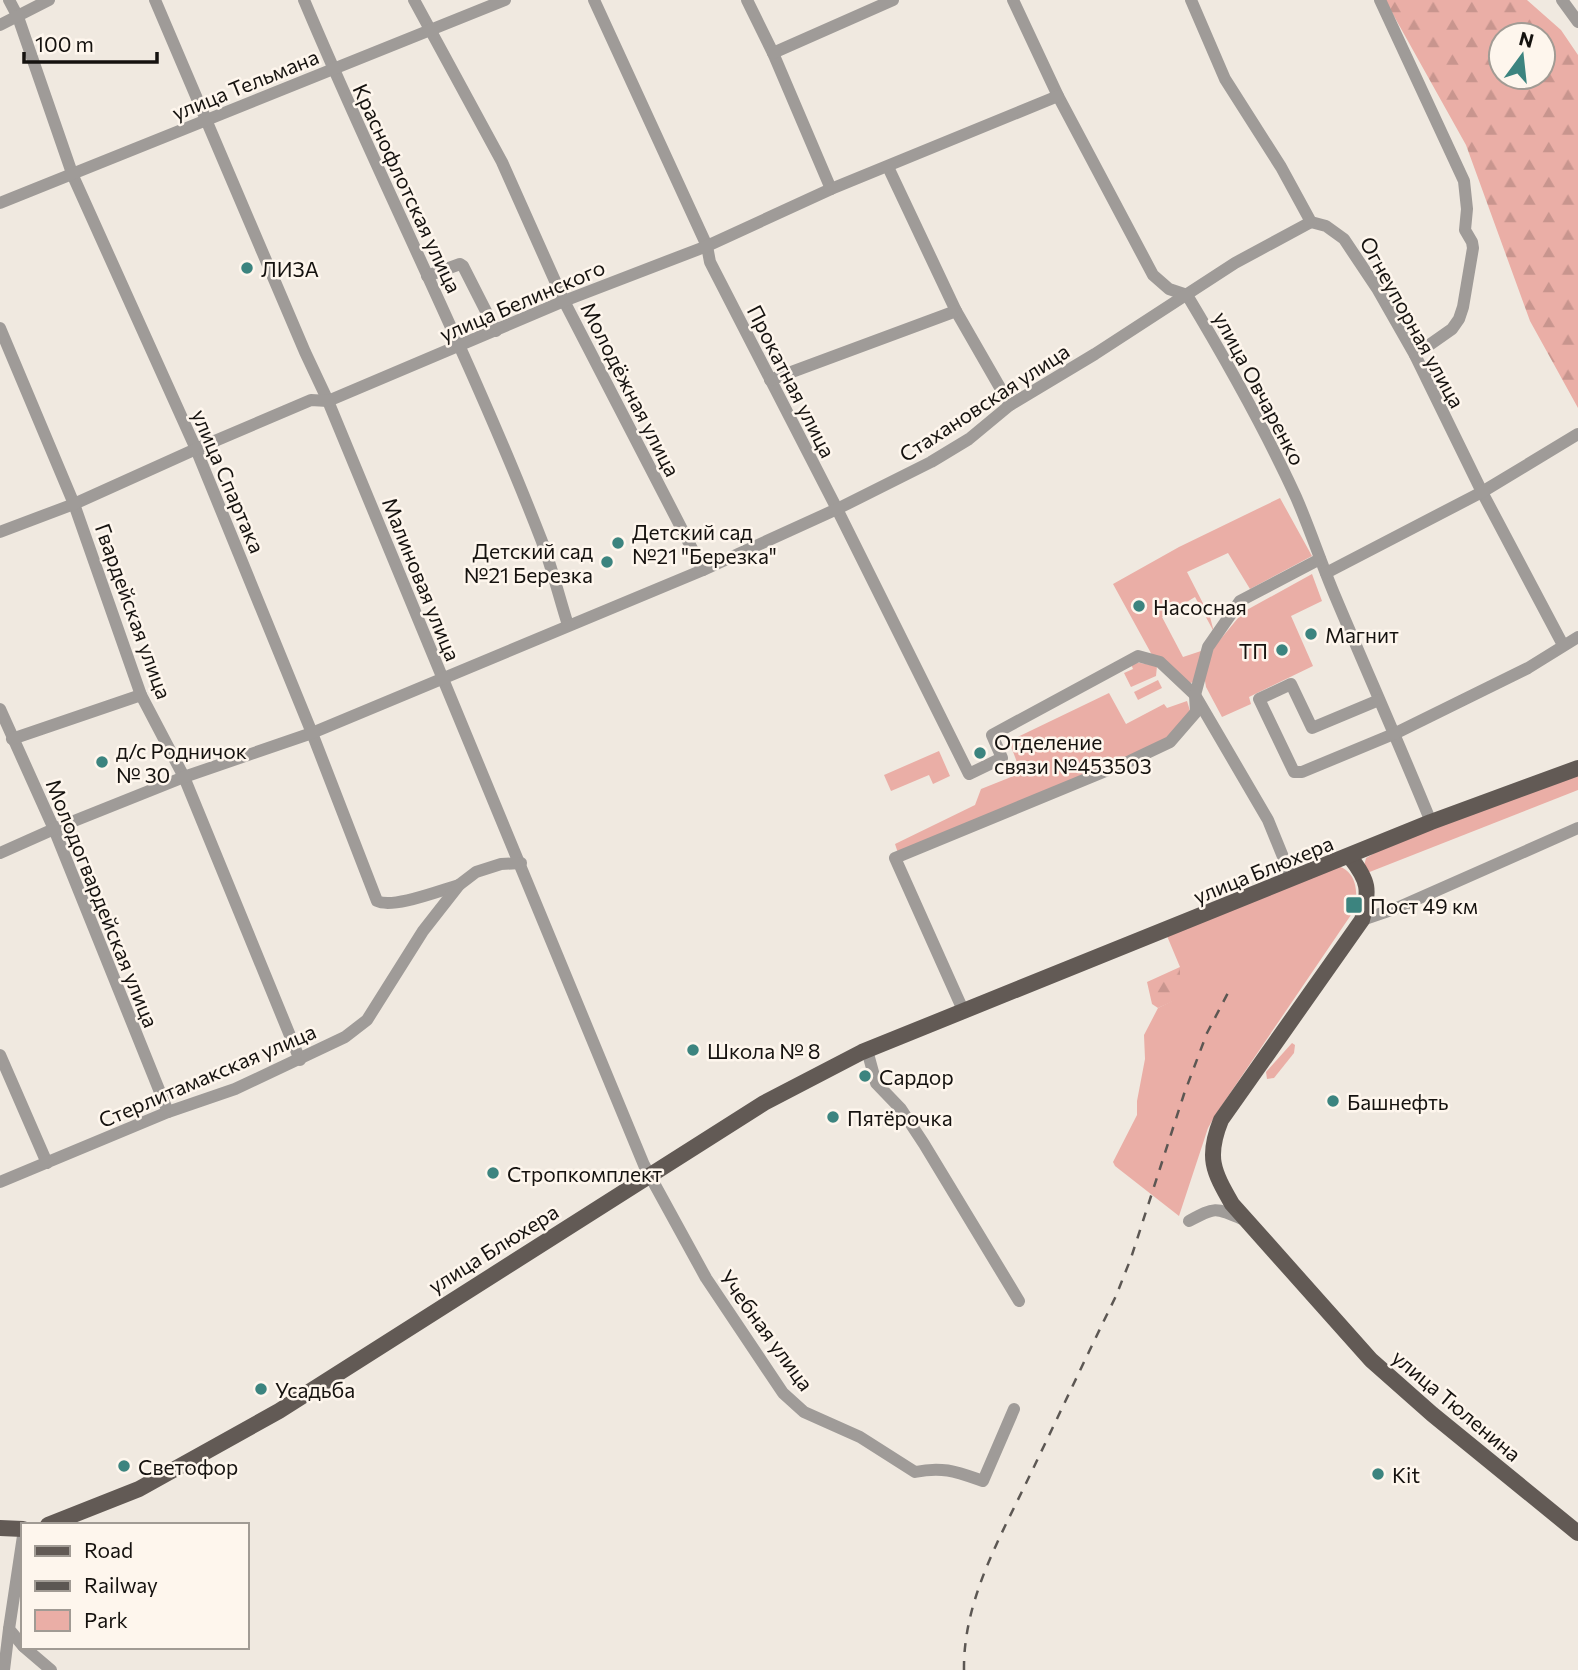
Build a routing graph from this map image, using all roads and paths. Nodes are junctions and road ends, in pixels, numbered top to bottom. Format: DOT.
graph roads {
  1 [pos="9,0"];
  2 [pos="49,0"];
  3 [pos="155,0"];
  4 [pos="304,0"];
  5 [pos="414,0"];
  6 [pos="505,0"];
  7 [pos="594,0"];
  8 [pos="747,0"];
  9 [pos="893,0"];
  10 [pos="1013,0"];
  11 [pos="1191,0"];
  12 [pos="1380,0"];
  13 [pos="1562,0"];
  14 [pos="18,17"];
  15 [pos="1578,22"];
  16 [pos="0,25"];
  17 [pos="432,30"];
  18 [pos="773,53"];
  19 [pos="332,69"];
  20 [pos="1058,96"];
  21 [pos="206,121"];
  22 [pos="888,167"];
  23 [pos="73,176"];
  24 [pos="831,189"];
  25 [pos="0,203"];
  26 [pos="1311,222"];
  27 [pos="707,246"];
  28 [pos="427,276"];
  29 [pos="1187,295"];
  30 [pos="564,301"];
  31 [pos="956,311"];
  32 [pos="0,328"];
  33 [pos="496,331"];
  34 [pos="460,347"];
  35 [pos="1415,355"];
  36 [pos="770,380"];
  37 [pos="328,401"];
  38 [pos="1010,405"];
  39 [pos="1578,434"];
  40 [pos="196,449"];
  41 [pos="1482,492"];
  42 [pos="74,504"];
  43 [pos="837,509"];
  44 [pos="0,532"];
  45 [pos="1320,559"];
  46 [pos="703,569"];
  47 [pos="1326,573"];
  48 [pos="568,625"];
  49 [pos="1578,637"];
  50 [pos="1563,645"];
  51 [pos="442,679"];
  52 [pos="141,695"];
  53 [pos="1195,695"];
  54 [pos="1379,700"];
  55 [pos="0,709"];
  56 [pos="312,733"];
  57 [pos="1396,733"];
  58 [pos="12,739"];
  59 [pos="1578,768"];
  60 [pos="184,777"];
  61 [pos="1432,822"];
  62 [pos="1578,828"];
  63 [pos="54,829"];
  64 [pos="0,853"];
  65 [pos="1350,857"];
  66 [pos="521,863"];
  67 [pos="1292,879"];
  68 [pos="459,885"];
  69 [pos="1362,920"];
  70 [pos="963,1010"];
  71 [pos="867,1049"];
  72 [pos="0,1055"];
  73 [pos="300,1060"];
  74 [pos="168,1112"];
  75 [pos="47,1163"];
  76 [pos="649,1175"];
  77 [pos="0,1182"];
  78 [pos="1189,1221"];
  79 [pos="1247,1222"];
  80 [pos="1019,1301"];
  81 [pos="1014,1409"];
  82 [pos="53,1523"];
  83 [pos="0,1528"];
  84 [pos="21,1529"];
  85 [pos="1578,1533"];
  86 [pos="21,1549"];
  87 [pos="9,1629"];
  88 [pos="21,1644"];
  89 [pos="25,1649"];
  90 [pos="4,1670"];
  91 [pos="51,1670"];
  1 -- 14 [label="street, улица Спартака"];
  2 -- 14 [label="street"];
  3 -- 21 [label="street, Малиновая улица"];
  4 -- 19 [label="street, Краснофлотская улица"];
  5 -- 17 [label="street, Молодёжная улица"];
  6 -- 17 [label="street, улица Тельмана"];
  7 -- 27 [label="street, Прокатная улица"];
  8 -- 18 [label="street"];
  9 -- 18 [label="street"];
  10 -- 20 [label="street, улица Овчаренко"];
  11 -- 26 [label="street"];
  12 -- 35 [label="street"];
  13 -- 15 [label="street"];
  14 -- 16 [label="street"];
  14 -- 23 [label="street, улица Спартака"];
  17 -- 19 [label="street, улица Тельмана"];
  17 -- 30 [label="street, Молодёжная улица"];
  18 -- 24 [label="street"];
  19 -- 21 [label="street, улица Тельмана"];
  19 -- 28 [label="street, Краснофлотская улица"];
  20 -- 22 [label="street, улица Белинского"];
  20 -- 29 [label="street, улица Овчаренко"];
  21 -- 23 [label="street, улица Тельмана"];
  21 -- 37 [label="street, Малиновая улица"];
  22 -- 24 [label="street, улица Белинского"];
  22 -- 31 [label="street"];
  23 -- 25 [label="street, улица Тельмана"];
  23 -- 40 [label="street, улица Спартака"];
  24 -- 27 [label="street, улица Белинского"];
  26 -- 29 [label="street, Стахановская улица"];
  26 -- 35 [label="street, Огнеупорная улица"];
  27 -- 30 [label="street, улица Белинского"];
  27 -- 36 [label="street, Прокатная улица"];
  28 -- 33 [label="street"];
  28 -- 34 [label="street, Краснофлотская улица"];
  29 -- 38 [label="street, Стахановская улица"];
  29 -- 45 [label="street, улица Овчаренко"];
  30 -- 33 [label="street, улица Белинского"];
  30 -- 46 [label="street, Молодёжная улица"];
  31 -- 36 [label="street"];
  31 -- 38 [label="street"];
  32 -- 42 [label="street, Гвардейская улица"];
  33 -- 34 [label="street, улица Белинского"];
  34 -- 37 [label="street, улица Белинского"];
  34 -- 48 [label="street, Краснофлотская улица"];
  35 -- 41 [label="street, Огнеупорная улица"];
  36 -- 43 [label="street, Прокатная улица"];
  37 -- 40 [label="street, улица Белинского"];
  37 -- 51 [label="street, Малиновая улица"];
  38 -- 43 [label="street, Стахановская улица"];
  39 -- 41 [label="street"];
  40 -- 42 [label="street, улица Белинского"];
  40 -- 56 [label="street, улица Спартака"];
  41 -- 47 [label="street"];
  41 -- 50 [label="street, Огнеупорная улица"];
  42 -- 44 [label="street, улица Белинского"];
  42 -- 52 [label="street, Гвардейская улица"];
  43 -- 46 [label="street, Стахановская улица"];
  43 -- 53 [label="street, Прокатная улица"];
  45 -- 47 [label="street, улица Овчаренко"];
  45 -- 53 [label="street"];
  46 -- 48 [label="street, Стахановская улица"];
  47 -- 54 [label="street, улица Овчаренко"];
  48 -- 51 [label="street, Стахановская улица"];
  49 -- 50 [label="street"];
  50 -- 57 [label="street"];
  51 -- 56 [label="street, Стахановская улица"];
  51 -- 66 [label="street, Малиновая улица"];
  52 -- 58 [label="street"];
  52 -- 60 [label="street, Гвардейская улица"];
  53 -- 67 [label="street"];
  53 -- 70 [label="street"];
  54 -- 57 [label="street, улица Овчаренко"];
  54 -- 57 [label="street"];
  55 -- 58 [label="street, Молодогвардейская улица"];
  56 -- 60 [label="street, Стахановская улица"];
  56 -- 68 [label="street, улица Спартака"];
  57 -- 61 [label="street, улица Овчаренко"];
  58 -- 63 [label="street, Молодогвардейская улица"];
  59 -- 61 [label="main road, улица Блюхера"];
  60 -- 63 [label="street, Стахановская улица"];
  60 -- 73 [label="street, Гвардейская улица"];
  61 -- 65 [label="main road, улица Блюхера"];
  62 -- 69 [label="street"];
  63 -- 64 [label="street, Стахановская улица"];
  63 -- 74 [label="street, Молодогвардейская улица"];
  65 -- 67 [label="main road, улица Блюхера"];
  65 -- 69 [label="main road"];
  66 -- 68 [label="street, Стерлитамакская улица"];
  66 -- 76 [label="street, Малиновая улица"];
  67 -- 70 [label="main road, улица Блюхера"];
  68 -- 73 [label="street, Стерлитамакская улица"];
  69 -- 79 [label="main road, улица Тюленина"];
  70 -- 71 [label="main road, улица Блюхера"];
  71 -- 76 [label="main road, улица Блюхера"];
  71 -- 80 [label="street"];
  72 -- 75 [label="street"];
  73 -- 74 [label="street, Стерлитамакская улица"];
  74 -- 75 [label="street, Стерлитамакская улица"];
  75 -- 77 [label="street, Стерлитамакская улица"];
  76 -- 81 [label="street, Учебная улица"];
  76 -- 82 [label="main road, улица Блюхера"];
  78 -- 79 [label="street"];
  79 -- 85 [label="main road, улица Тюленина"];
  83 -- 84 [label="main road"];
  86 -- 87 [label="street"];
  87 -- 88 [label="street"];
  87 -- 90 [label="street"];
  89 -- 91 [label="street"];
}
